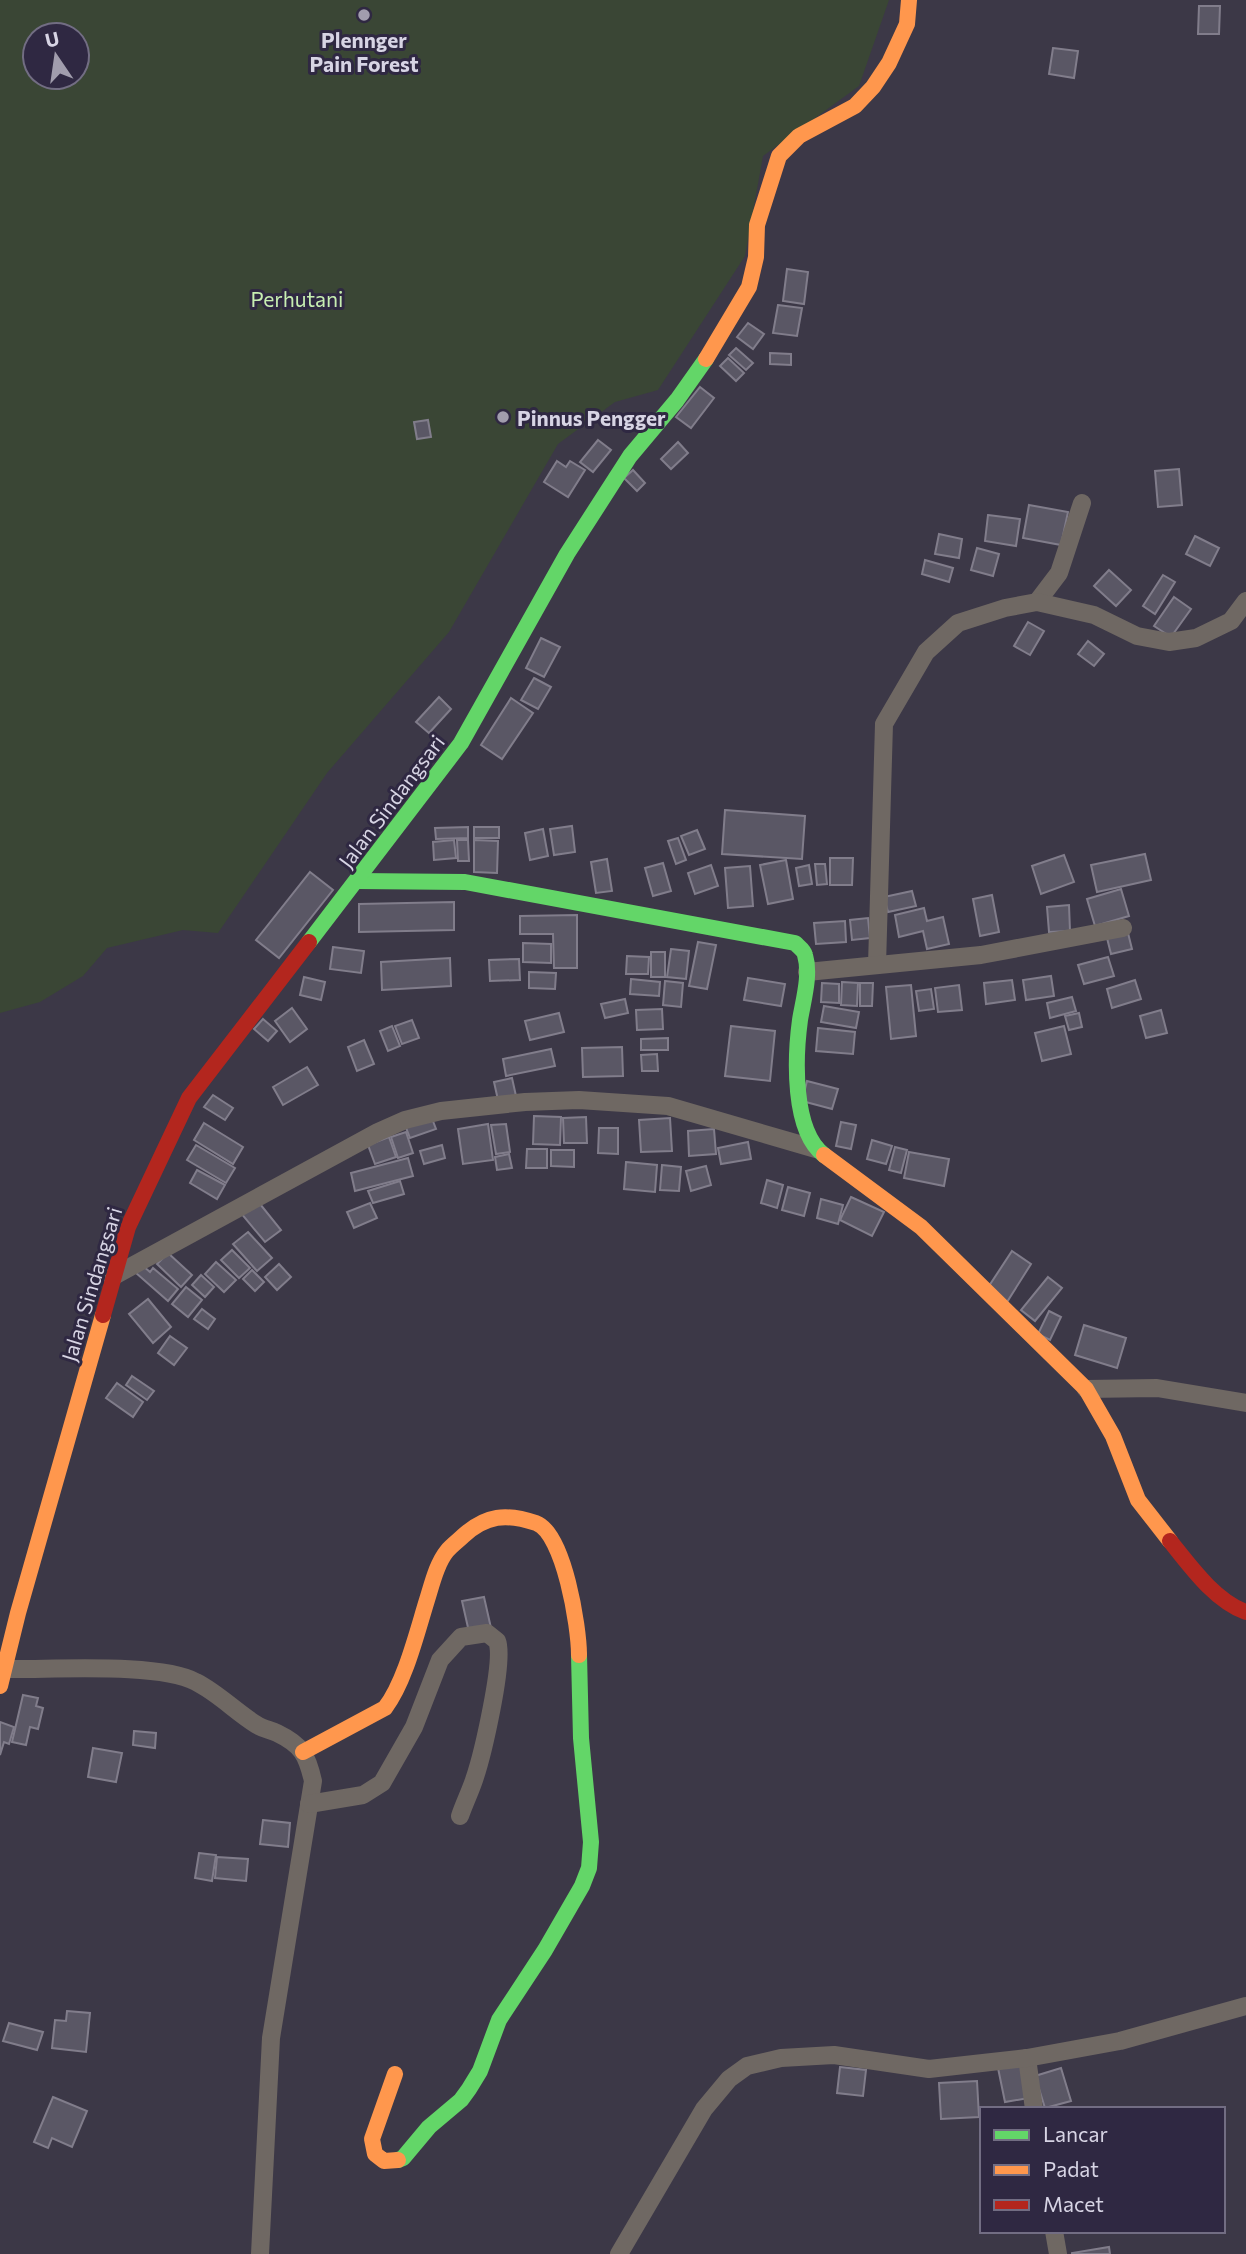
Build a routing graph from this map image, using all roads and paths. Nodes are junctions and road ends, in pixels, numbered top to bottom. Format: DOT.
graph roads {
  1 [pos="909,0"];
  2 [pos="1082,503"];
  3 [pos="1037,601"];
  4 [pos="1246,601"];
  5 [pos="357,881"];
  6 [pos="1123,928"];
  7 [pos="877,965"];
  8 [pos="807,972"];
  9 [pos="816,1149"];
  10 [pos="112,1277"];
  11 [pos="1086,1389"];
  12 [pos="1246,1404"];
  13 [pos="1246,1612"];
  14 [pos="3,1678"];
  15 [pos="303,1752"];
  16 [pos="309,1804"];
  17 [pos="460,1816"];
  18 [pos="1246,2006"];
  19 [pos="1027,2058"];
  20 [pos="395,2074"];
  21 [pos="1034,2107"];
  22 [pos="1054,2233"];
  23 [pos="260,2254"];
  24 [pos="619,2254"];
  25 [pos="1058,2254"];
  1 -- 5 [label="street, Jalan Sindangsari"];
  2 -- 3 [label="street"];
  3 -- 4 [label="street"];
  3 -- 7 [label="street"];
  5 -- 8 [label="street"];
  5 -- 10 [label="street, Jalan Sindangsari"];
  6 -- 7 [label="street"];
  7 -- 8 [label="street"];
  8 -- 9 [label="street"];
  9 -- 10 [label="street"];
  9 -- 11 [label="street"];
  10 -- 14 [label="street, Jalan Sindangsari"];
  11 -- 12 [label="street"];
  11 -- 13 [label="street"];
  14 -- 15 [label="street"];
  15 -- 16 [label="street"];
  15 -- 20 [label="street"];
  16 -- 17 [label="street"];
  16 -- 23 [label="street"];
  18 -- 19 [label="street"];
  19 -- 21 [label="street"];
  19 -- 24 [label="street"];
  22 -- 25 [label="street"];
}
